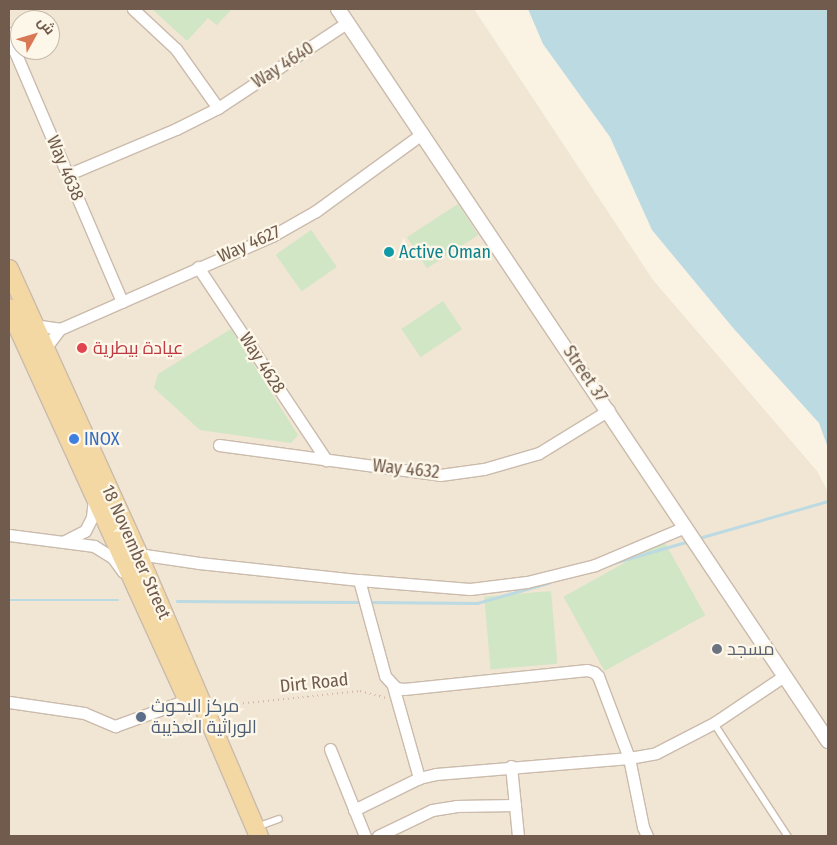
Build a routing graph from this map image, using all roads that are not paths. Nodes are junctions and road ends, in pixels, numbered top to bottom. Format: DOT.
graph roads {
  1 [pos="133,9"];
  2 [pos="338,9"];
  3 [pos="348,22"];
  4 [pos="9,33"];
  5 [pos="218,108"];
  6 [pos="423,133"];
  7 [pos="69,174"];
  8 [pos="198,267"];
  9 [pos="9,269"];
  10 [pos="122,302"];
  11 [pos="9,308"];
  12 [pos="33,325"];
  13 [pos="60,329"];
  14 [pos="44,350"];
  15 [pos="609,410"];
  16 [pos="219,445"];
  17 [pos="326,460"];
  18 [pos="95,495"];
  19 [pos="685,527"];
  20 [pos="9,535"];
  21 [pos="65,541"];
  22 [pos="138,554"];
  23 [pos="359,580"];
  24 [pos="139,595"];
  25 [pos="784,676"];
  26 [pos="393,686"];
  27 [pos="187,700"];
  28 [pos="9,702"];
  29 [pos="714,723"];
  30 [pos="828,741"];
  31 [pos="330,748"];
  32 [pos="629,758"];
  33 [pos="511,766"];
  34 [pos="419,778"];
  35 [pos="515,805"];
  36 [pos="354,810"];
  37 [pos="279,819"];
  38 [pos="254,833"];
  39 [pos="365,836"];
  40 [pos="378,836"];
  41 [pos="518,836"];
  42 [pos="647,836"];
  43 [pos="788,836"];
  1 -- 5 [label="street"];
  2 -- 3 [label="street, Street 37"];
  3 -- 5 [label="street, Way 4640"];
  3 -- 6 [label="street, Street 37"];
  4 -- 7 [label="street, Way 4638"];
  5 -- 7 [label="street, Way 4640"];
  6 -- 8 [label="street, Way 4627"];
  6 -- 15 [label="street, Street 37"];
  7 -- 10 [label="street, Way 4638"];
  8 -- 10 [label="street, Way 4627"];
  8 -- 17 [label="street, Way 4628"];
  9 -- 12 [label="main road, 18 November Street"];
  10 -- 13 [label="street, Way 4627"];
  11 -- 18 [label="main road, 18 November Street"];
  12 -- 13 [label="street"];
  12 -- 14 [label="main road, 18 November Street"];
  13 -- 14 [label="street, Way 4627"];
  14 -- 22 [label="main road, 18 November Street"];
  15 -- 17 [label="street, Way 4632"];
  15 -- 19 [label="street, Street 37"];
  16 -- 17 [label="street, Way 4632"];
  18 -- 21 [label="street"];
  18 -- 24 [label="main road, 18 November Street"];
  19 -- 23 [label="street"];
  19 -- 25 [label="street, Street 37"];
  20 -- 21 [label="street"];
  21 -- 24 [label="street"];
  22 -- 23 [label="street"];
  22 -- 38 [label="main road, 18 November Street"];
  23 -- 26 [label="street"];
  24 -- 27 [label="main road, 18 November Street"];
  25 -- 29 [label="street"];
  25 -- 30 [label="street, Street 37"];
  26 -- 32 [label="street"];
  26 -- 34 [label="street"];
  27 -- 28 [label="street"];
  27 -- 38 [label="main road, 18 November Street"];
  29 -- 32 [label="street"];
  29 -- 43 [label="lane"];
  31 -- 36 [label="street"];
  32 -- 33 [label="street"];
  32 -- 42 [label="street"];
  33 -- 34 [label="street"];
  33 -- 35 [label="street"];
  34 -- 36 [label="street"];
  35 -- 40 [label="street"];
  35 -- 41 [label="street"];
  36 -- 39 [label="street"];
  37 -- 38 [label="lane"];
}
